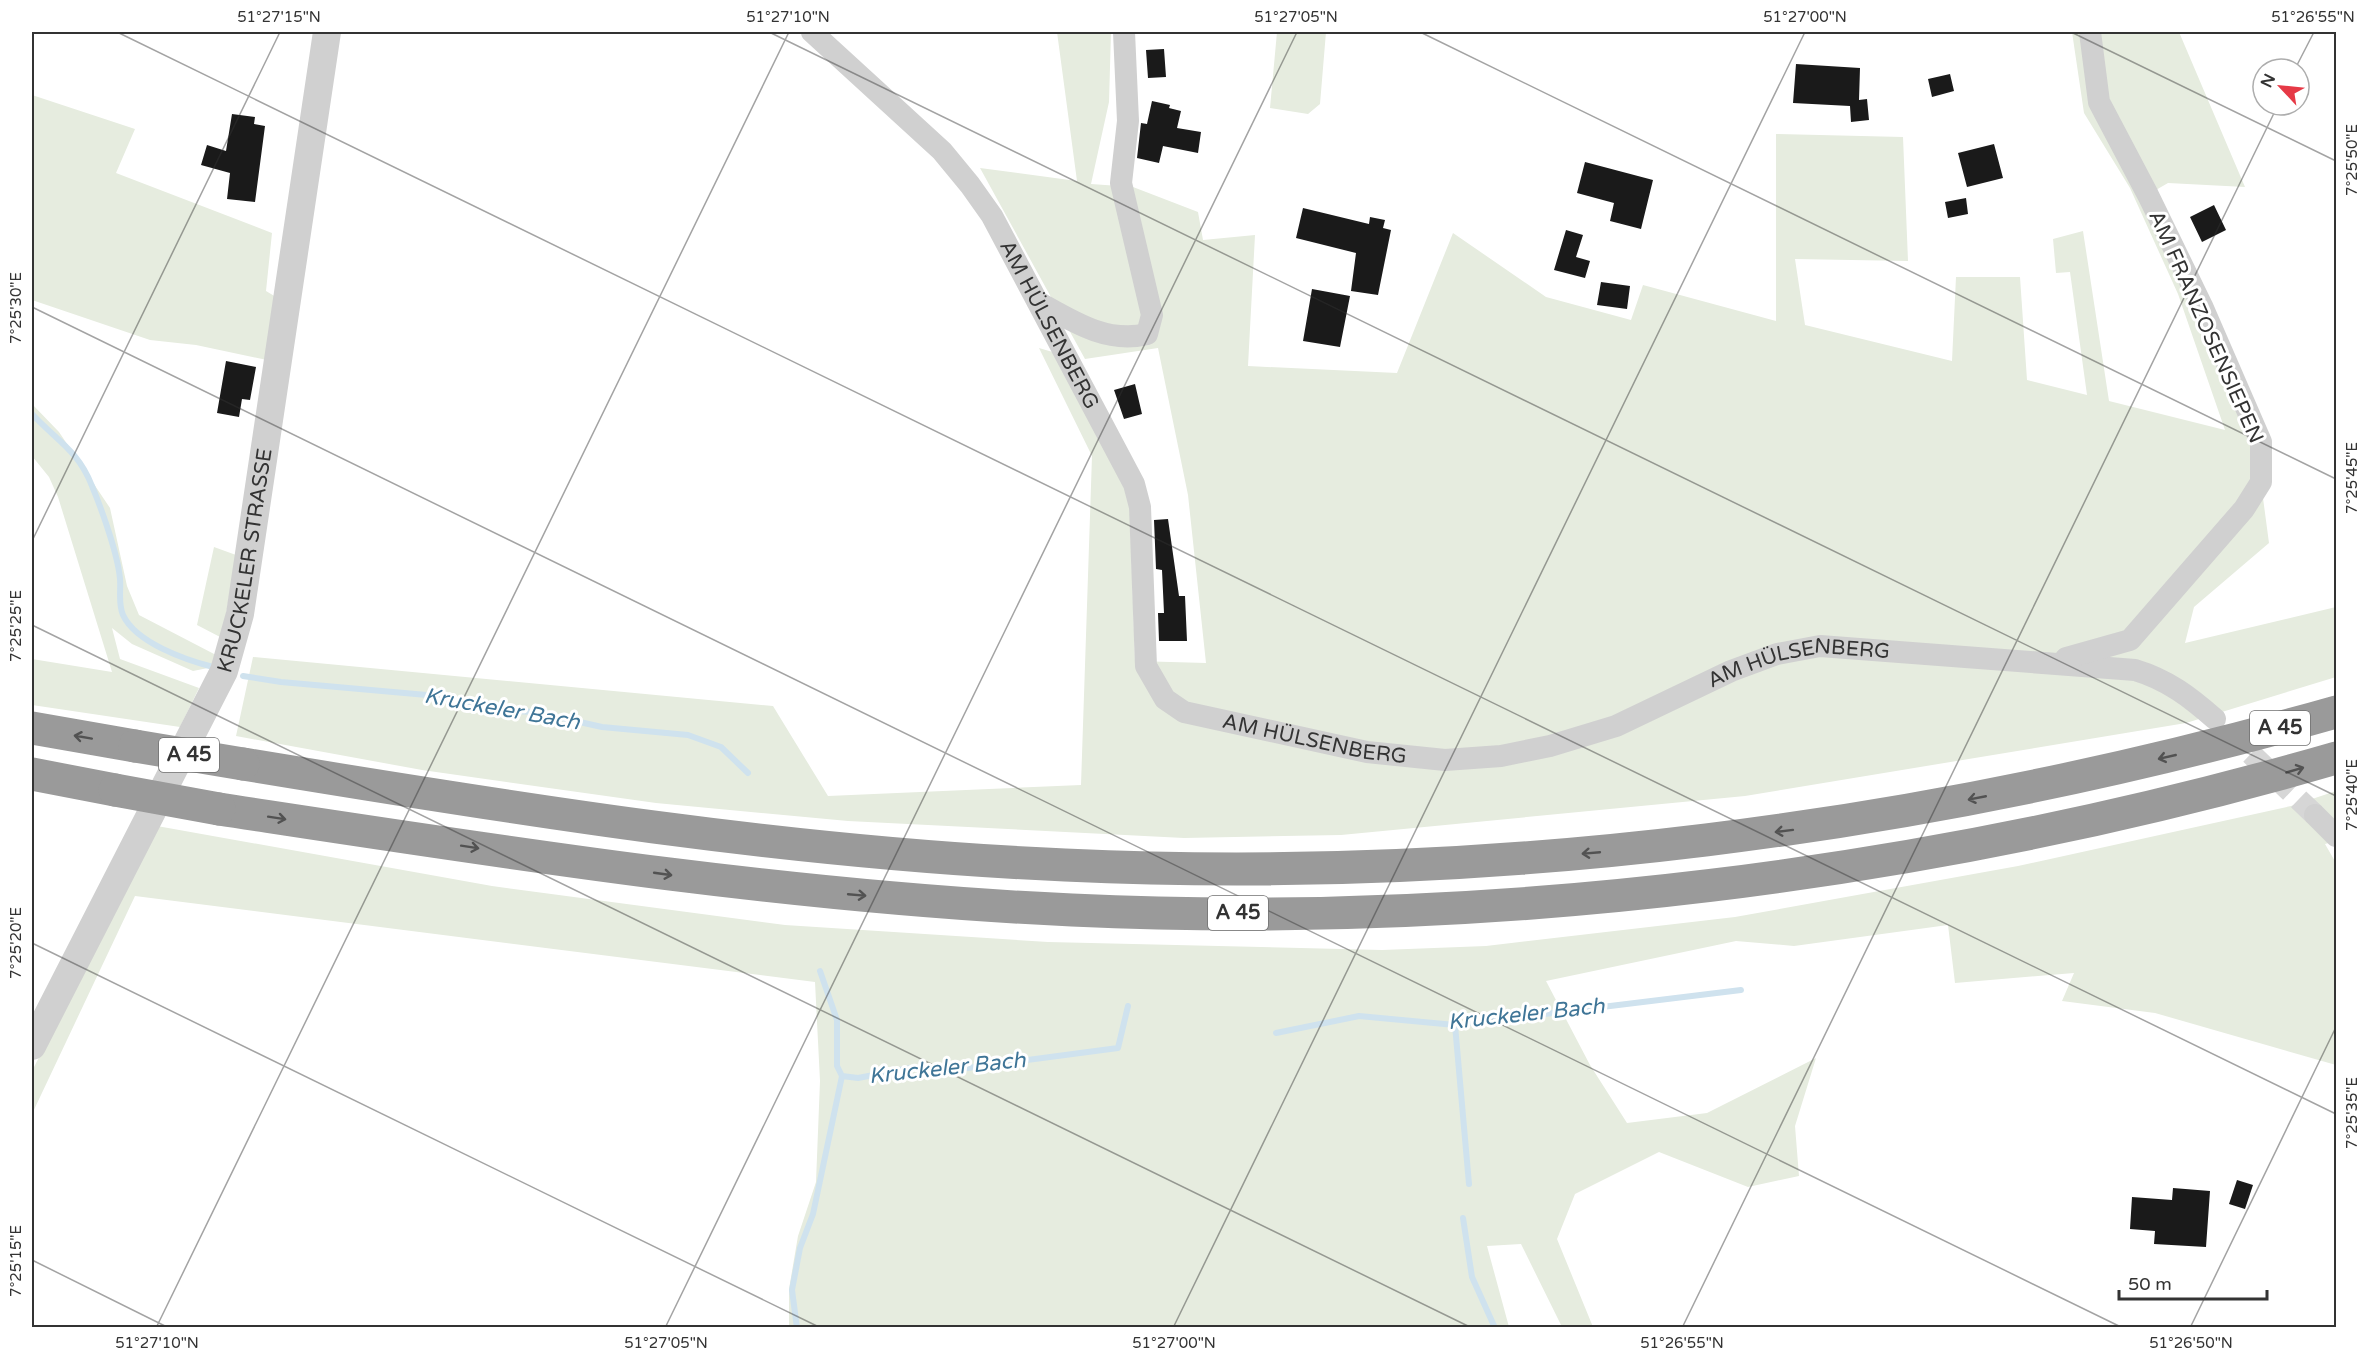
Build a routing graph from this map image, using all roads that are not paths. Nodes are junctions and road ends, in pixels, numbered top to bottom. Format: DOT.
graph roads {
  1 [pos="327,32"];
  2 [pos="812,32"];
  3 [pos="1124,32"];
  4 [pos="2090,32"];
  5 [pos="1038,302"];
  6 [pos="2041,664"];
  7 [pos="2337,712"];
  8 [pos="2216,719"];
  9 [pos="32,728"];
  10 [pos="2337,758"];
  11 [pos="32,774"];
  12 [pos="2315,815"];
  13 [pos="2337,836"];
  14 [pos="32,1046"];
  1 -- 14 [label="street, KRUCKELER STRASSE"];
  2 -- 5 [label="street, AM HÜLSENBERG"];
  3 -- 5 [label="street"];
  4 -- 6 [label="street, AM FRANZOSENSIEPEN"];
  5 -- 6 [label="street, AM HÜLSENBERG"];
  6 -- 8 [label="street, AM HÜLSENBERG"];
  7 -- 9 [label="highway, A 45, one-way, bridge"];
  11 -- 10 [label="highway, A 45, one-way, bridge"];
  12 -- 13 [label="street"];
}
